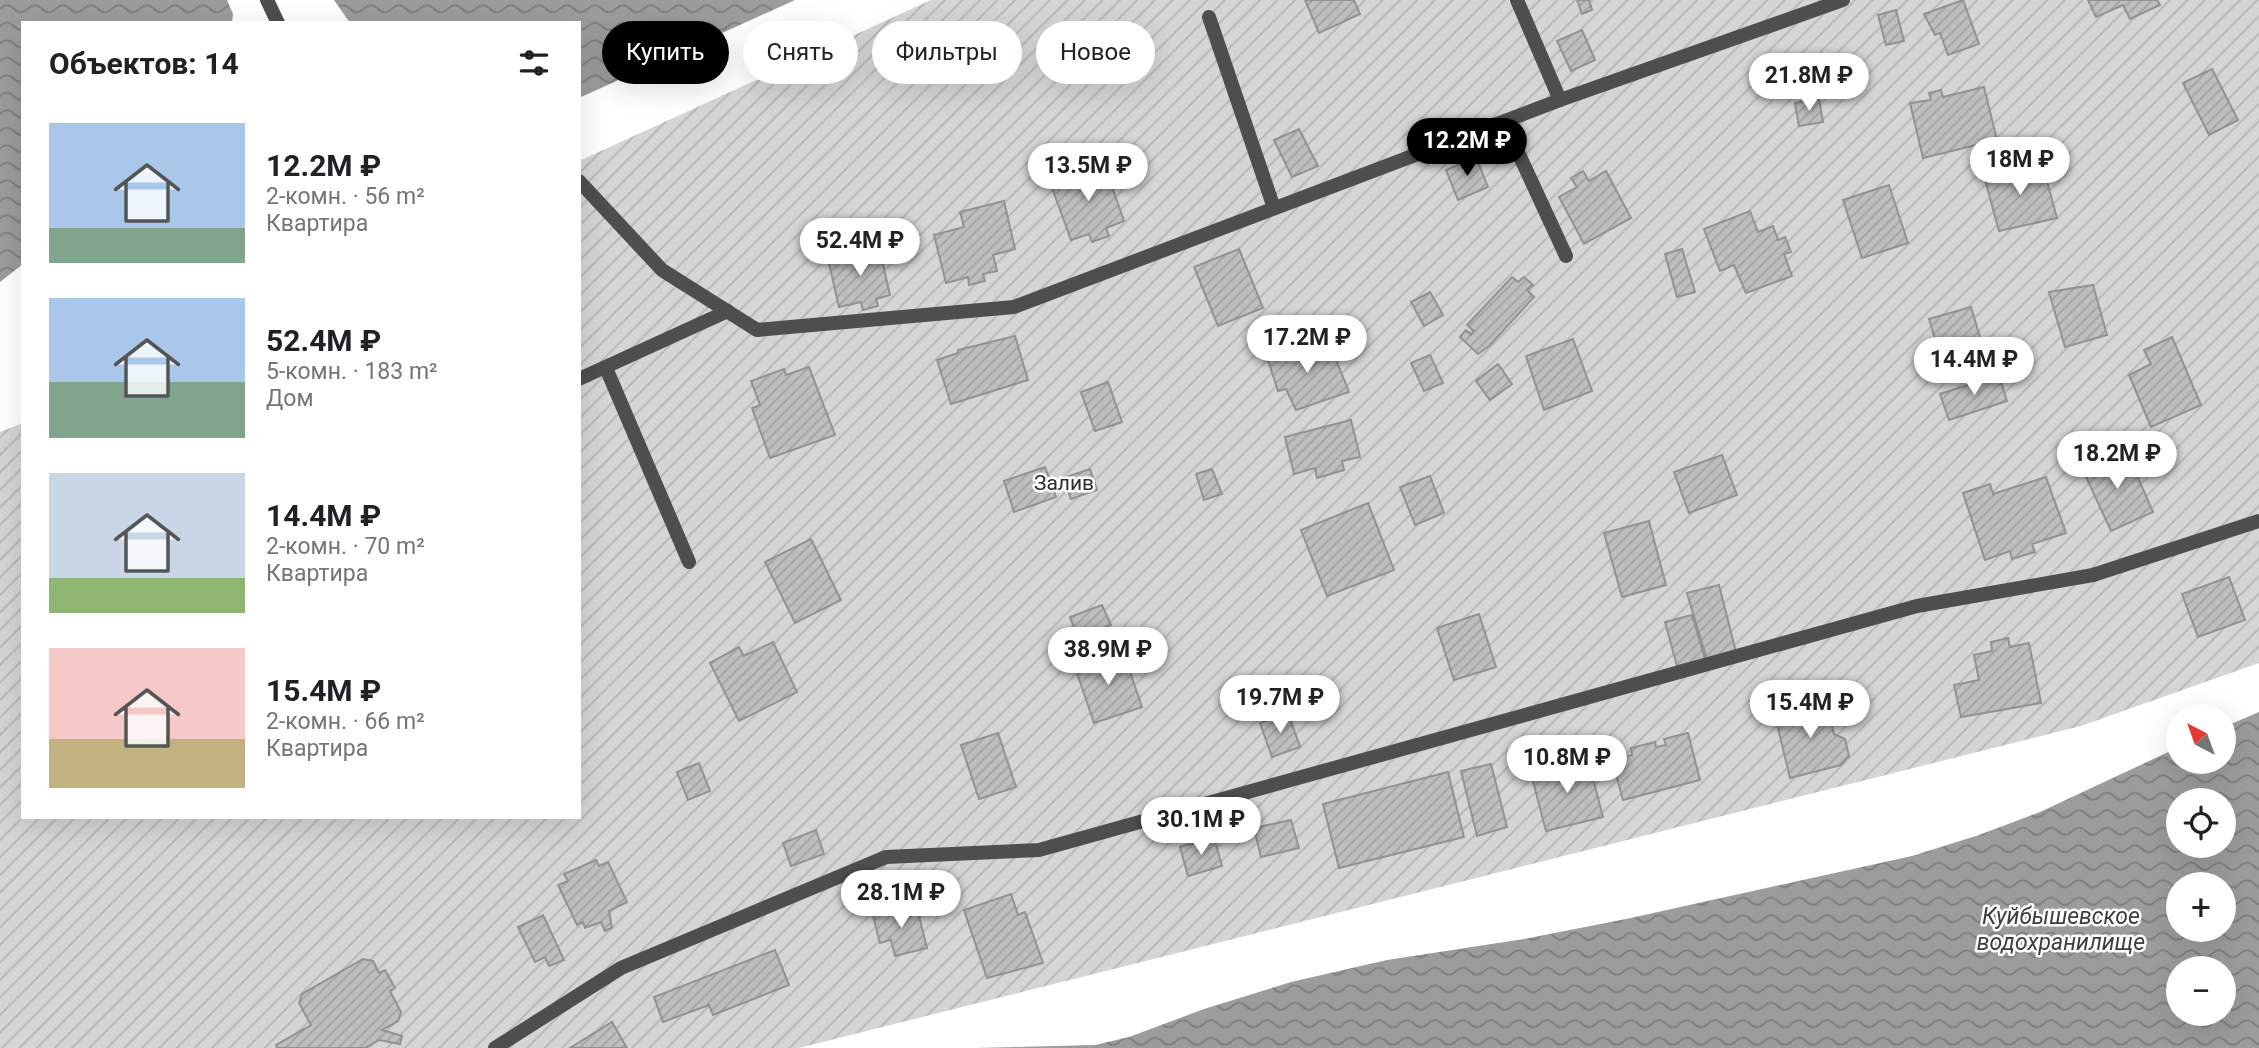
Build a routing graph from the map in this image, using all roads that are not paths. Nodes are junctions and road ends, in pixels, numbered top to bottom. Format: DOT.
graph roads {
  1 [pos="267,0"];
  2 [pos="1517,0"];
  3 [pos="1843,0"];
  4 [pos="1209,17"];
  5 [pos="277,21"];
  6 [pos="1560,100"];
  7 [pos="1504,122"];
  8 [pos="581,183"];
  9 [pos="1274,208"];
  10 [pos="1566,256"];
  11 [pos="728,312"];
  12 [pos="606,368"];
  13 [pos="581,378"];
  14 [pos="2259,521"];
  15 [pos="688,562"];
  16 [pos="495,1048"];
  1 -- 5 [label="lane"];
  2 -- 6 [label="lane"];
  3 -- 6 [label="lane"];
  4 -- 9 [label="lane"];
  6 -- 7 [label="lane"];
  7 -- 9 [label="lane"];
  7 -- 10 [label="lane"];
  8 -- 11 [label="lane"];
  9 -- 11 [label="lane"];
  11 -- 12 [label="lane"];
  12 -- 13 [label="lane"];
  12 -- 15 [label="lane"];
  14 -- 16 [label="lane"];
}
